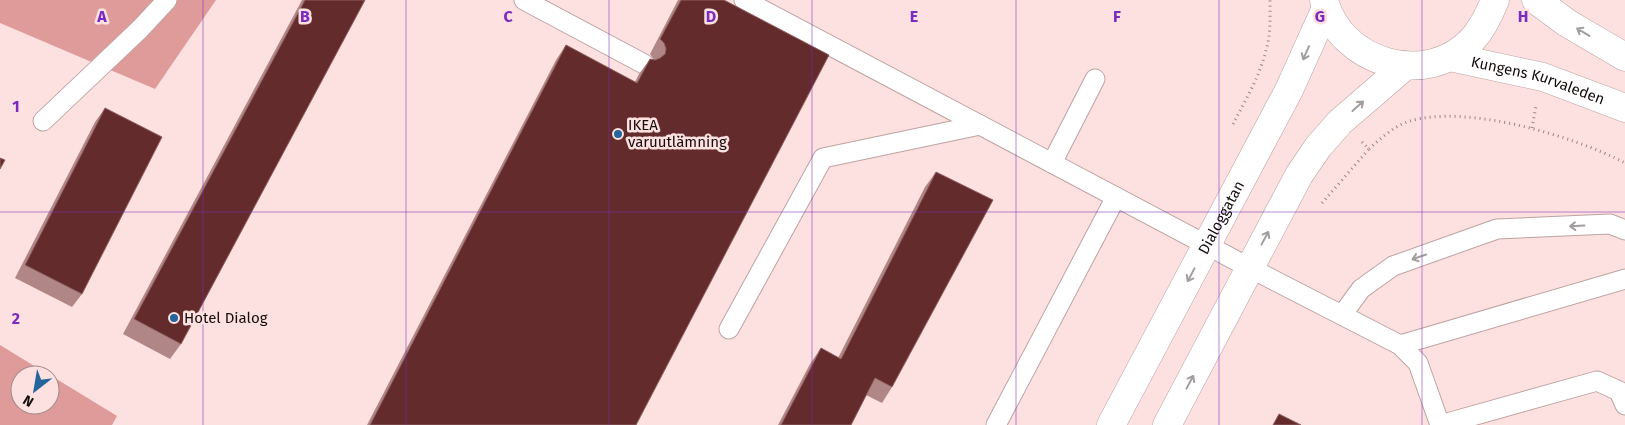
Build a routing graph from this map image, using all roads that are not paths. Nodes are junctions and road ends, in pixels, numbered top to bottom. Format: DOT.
graph roads {
  1 [pos="167,0"];
  2 [pos="524,0"];
  3 [pos="744,0"];
  4 [pos="1495,0"];
  5 [pos="1536,0"];
  6 [pos="1325,4"];
  7 [pos="1450,56"];
  8 [pos="1625,57"];
  9 [pos="644,64"];
  10 [pos="1405,66"];
  11 [pos="1095,79"];
  12 [pos="1625,108"];
  13 [pos="43,120"];
  14 [pos="980,125"];
  15 [pos="1052,163"];
  16 [pos="1116,197"];
  17 [pos="1625,230"];
  18 [pos="1206,245"];
  19 [pos="1250,268"];
  20 [pos="1625,279"];
  21 [pos="1342,315"];
  22 [pos="730,329"];
  23 [pos="1400,345"];
  24 [pos="1625,405"];
  25 [pos="996,425"];
  26 [pos="1111,425"];
  27 [pos="1167,425"];
  28 [pos="1440,425"];
  1 -- 13 [label="lane"];
  2 -- 9 [label="lane"];
  3 -- 14 [label="lane"];
  4 -- 7 [label="street"];
  8 -- 5 [label="street, one-way"];
  6 -- 10 [label="street"];
  6 -- 18 [label="street, Dialoggatan, one-way"];
  7 -- 10 [label="street"];
  7 -- 12 [label="street, Kungens Kurvaleden"];
  19 -- 10 [label="street, one-way"];
  11 -- 15 [label="lane"];
  14 -- 15 [label="lane"];
  14 -- 22 [label="lane"];
  15 -- 16 [label="lane"];
  16 -- 18 [label="lane"];
  16 -- 25 [label="lane"];
  17 -- 21 [label="lane, one-way"];
  18 -- 19 [label="lane"];
  18 -- 26 [label="street, Dialoggatan, one-way"];
  19 -- 21 [label="lane"];
  27 -- 19 [label="street, one-way"];
  20 -- 23 [label="lane"];
  21 -- 23 [label="lane"];
  23 -- 28 [label="lane"];
  24 -- 28 [label="lane"];
}
